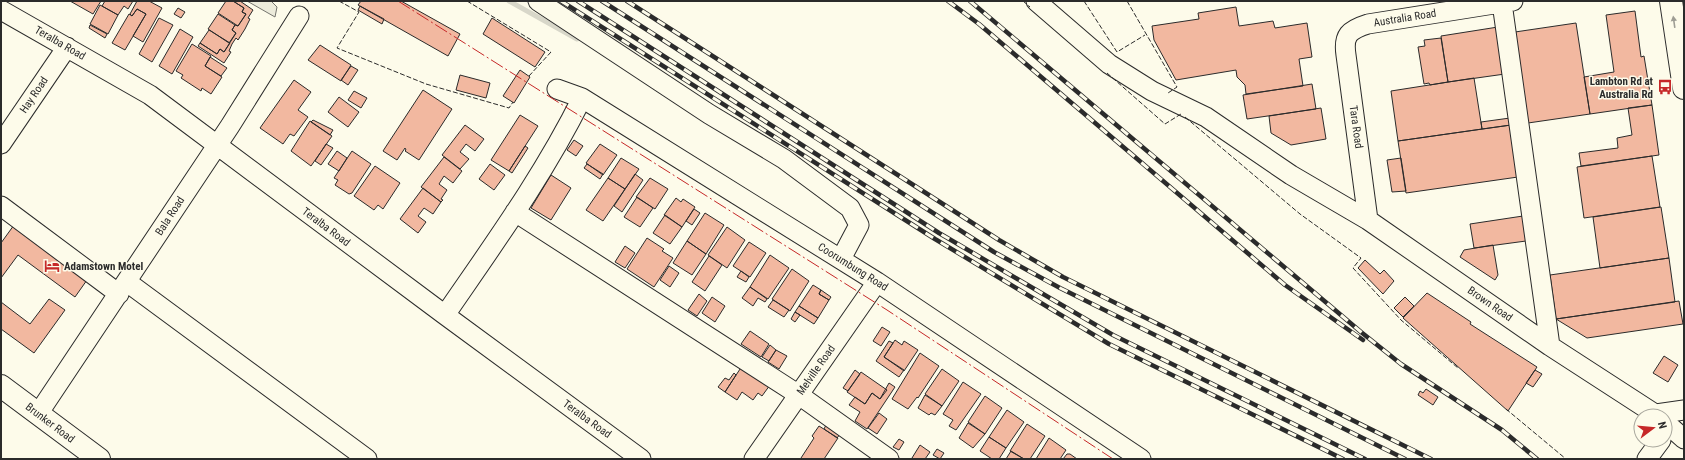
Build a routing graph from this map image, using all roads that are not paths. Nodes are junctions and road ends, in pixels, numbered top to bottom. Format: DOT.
graph roads {
  1 [pos="538,1"];
  2 [pos="1036,1"];
  3 [pos="1046,1"];
  4 [pos="1671,1"];
  5 [pos="1507,2"];
  6 [pos="1,10"];
  7 [pos="299,16"];
  8 [pos="1055,18"];
  9 [pos="1348,35"];
  10 [pos="67,47"];
  11 [pos="1684,88"];
  12 [pos="557,89"];
  13 [pos="582,98"];
  14 [pos="1,144"];
  15 [pos="217,145"];
  16 [pos="1,206"];
  17 [pos="515,212"];
  18 [pos="1368,220"];
  19 [pos="841,259"];
  20 [pos="877,282"];
  21 [pos="123,288"];
  22 [pos="445,315"];
  23 [pos="1550,346"];
  24 [pos="1,386"];
  25 [pos="799,395"];
  26 [pos="1639,408"];
  27 [pos="1684,410"];
  28 [pos="38,414"];
  29 [pos="1673,418"];
  30 [pos="1673,432"];
  31 [pos="1684,439"];
  32 [pos="1652,448"];
  33 [pos="98,459"];
  34 [pos="367,459"];
  35 [pos="641,459"];
  36 [pos="754,459"];
  37 [pos="889,459"];
  38 [pos="1141,459"];
  39 [pos="1647,459"];
  1 -- 19 [label="street"];
  2 -- 8 [label="street, Brown Road"];
  3 -- 8 [label="street"];
  11 -- 4 [label="main road, one-way"];
  5 -- 9 [label="street, Australia Road"];
  5 -- 23 [label="street"];
  6 -- 10 [label="street, Teralba Road"];
  7 -- 15 [label="street, Bala Road"];
  8 -- 18 [label="street, Brown Road"];
  9 -- 18 [label="street, Tara Road"];
  10 -- 14 [label="street, Hay Road"];
  10 -- 15 [label="street, Teralba Road"];
  12 -- 13 [label="street, Coorumbung Road"];
  13 -- 17 [label="street"];
  13 -- 19 [label="street, Coorumbung Road"];
  15 -- 21 [label="street, Bala Road"];
  15 -- 22 [label="street, Teralba Road"];
  16 -- 21 [label="street"];
  17 -- 22 [label="street"];
  17 -- 25 [label="street"];
  18 -- 23 [label="street, Brown Road"];
  19 -- 20 [label="street, Coorumbung Road"];
  20 -- 25 [label="street, Melville Road"];
  20 -- 38 [label="street, Coorumbung Road"];
  21 -- 28 [label="street, Bala Road"];
  21 -- 34 [label="street"];
  22 -- 35 [label="street, Teralba Road"];
  23 -- 26 [label="street, Brown Road"];
  24 -- 28 [label="main road, Brunker Road"];
  25 -- 36 [label="street, Melville Road"];
  25 -- 37 [label="street"];
  27 -- 29 [label="street"];
  28 -- 33 [label="main road, Brunker Road"];
  30 -- 31 [label="street, Brown Road"];
  32 -- 39 [label="street"];
}
